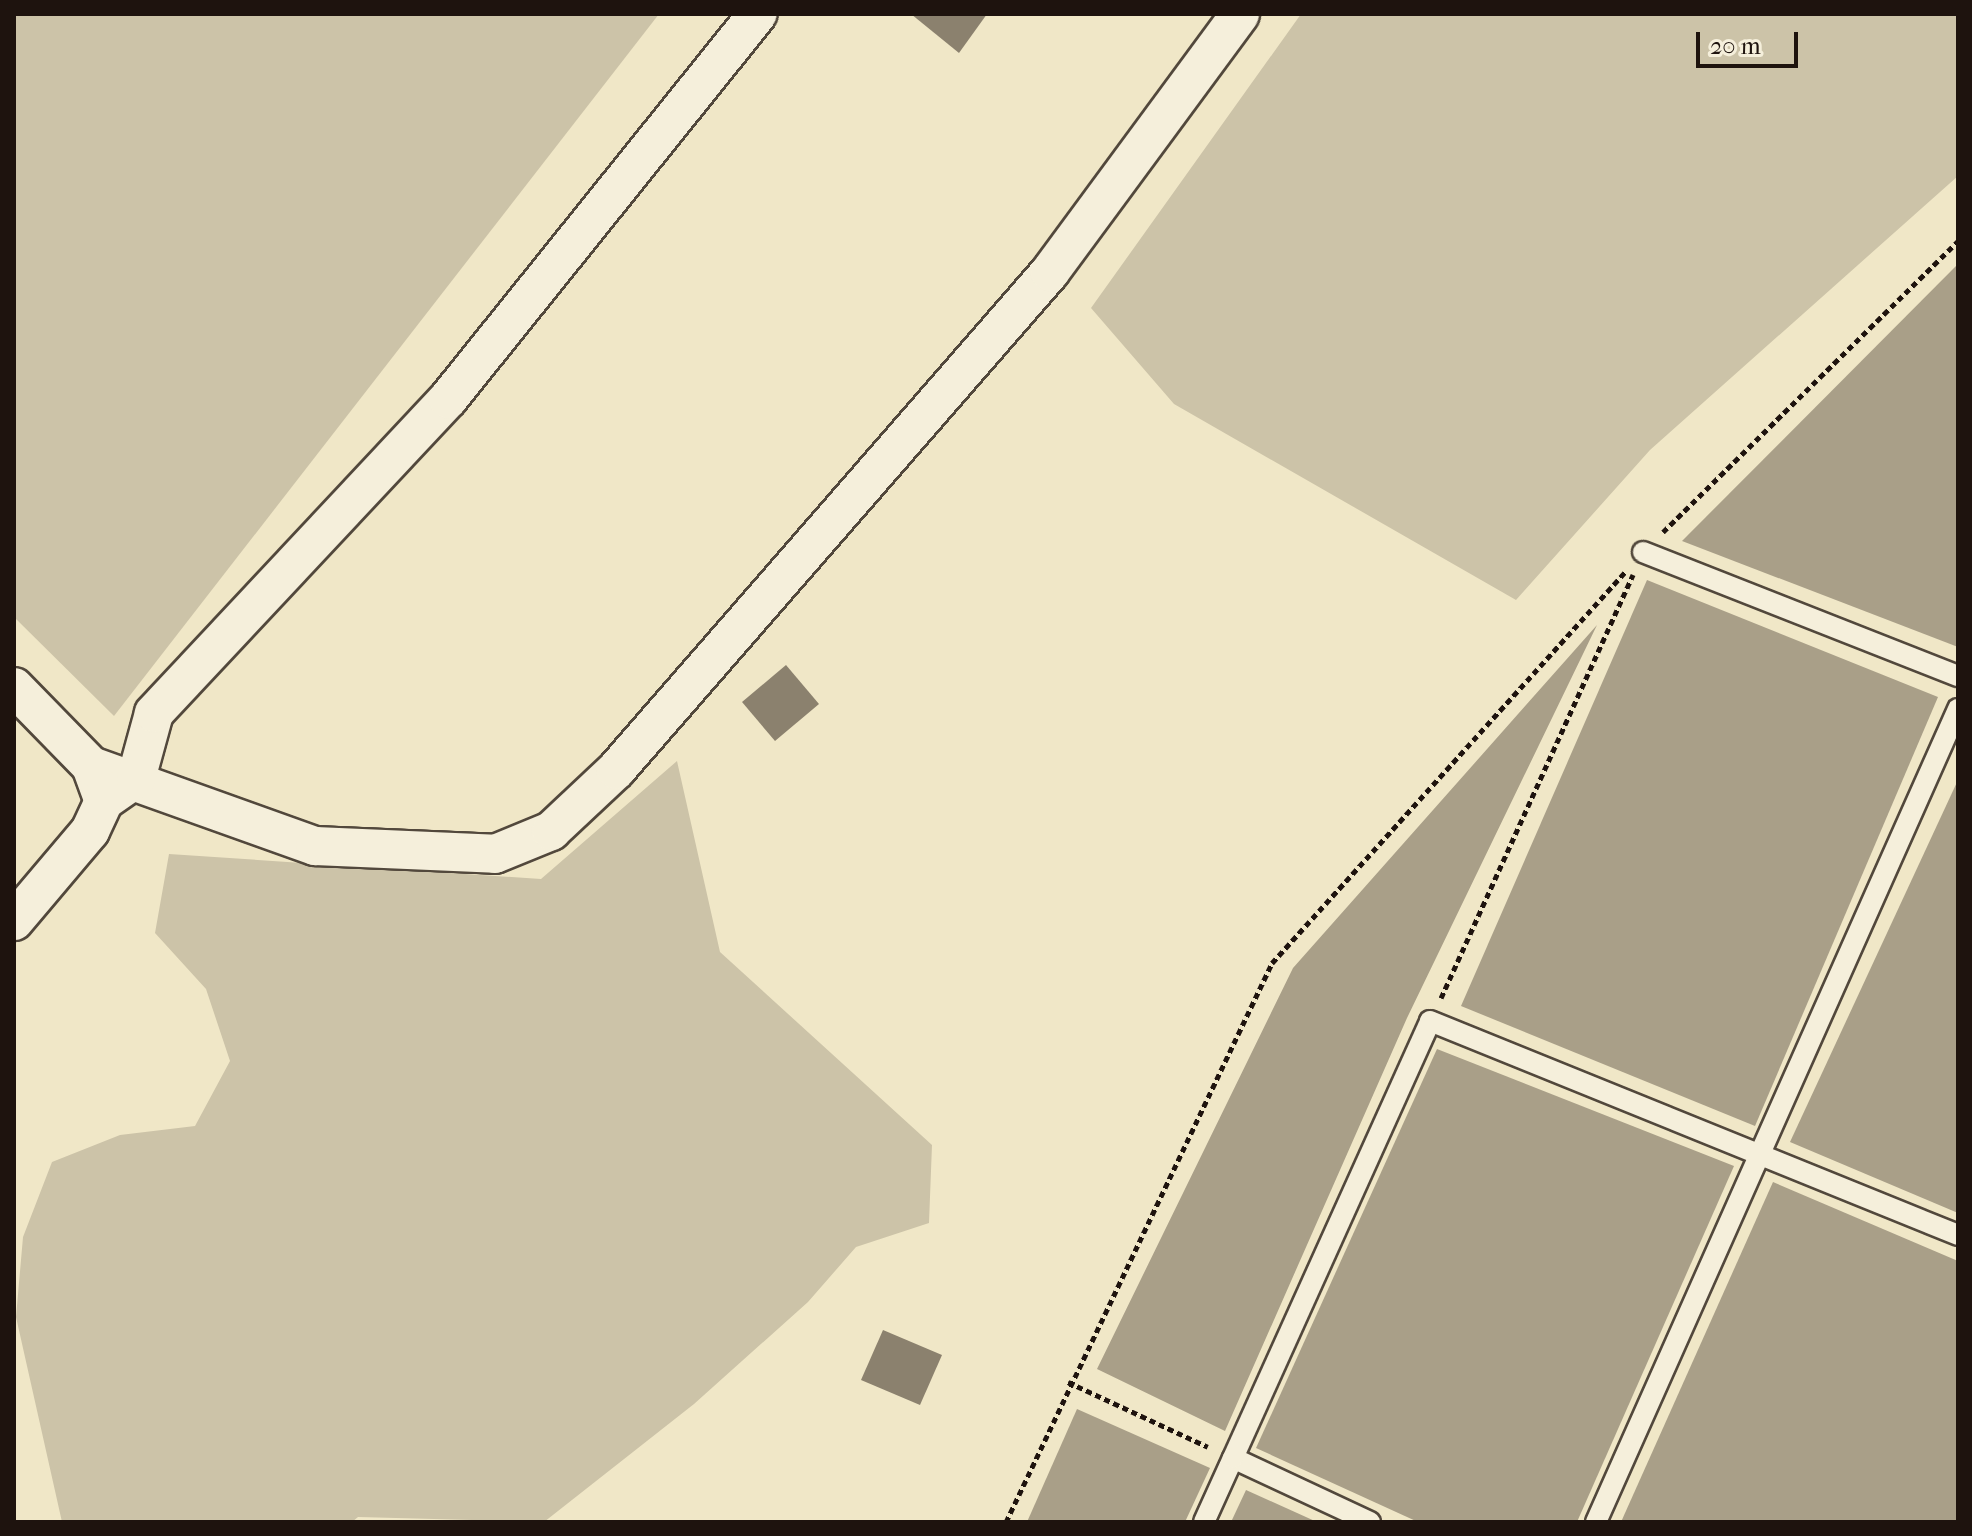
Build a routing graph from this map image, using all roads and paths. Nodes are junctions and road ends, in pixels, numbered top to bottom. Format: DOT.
graph roads {
  1 [pos="758,14"];
  2 [pos="1240,14"];
  3 [pos="1958,241"];
  4 [pos="1643,552"];
  5 [pos="1958,676"];
  6 [pos="14,687"];
  7 [pos="1958,709"];
  8 [pos="136,779"];
  9 [pos="97,784"];
  10 [pos="14,921"];
  11 [pos="1430,1021"];
  12 [pos="1763,1154"];
  13 [pos="1958,1235"];
  14 [pos="1068,1382"];
  15 [pos="1233,1458"];
  16 [pos="1006,1522"];
  17 [pos="1204,1522"];
  18 [pos="1370,1522"];
  19 [pos="1596,1522"];
  1 -- 8 [label="street"];
  2 -- 8 [label="street"];
  3 -- 4 [label="path"];
  4 -- 5 [label="lane"];
  4 -- 11 [label="path"];
  4 -- 14 [label="path"];
  6 -- 9 [label="street"];
  7 -- 12 [label="lane"];
  8 -- 9 [label="street"];
  9 -- 10 [label="street"];
  11 -- 12 [label="lane"];
  11 -- 15 [label="lane"];
  12 -- 13 [label="lane"];
  12 -- 19 [label="lane"];
  14 -- 15 [label="path"];
  14 -- 16 [label="path"];
  15 -- 17 [label="lane"];
  15 -- 18 [label="lane"];
}
